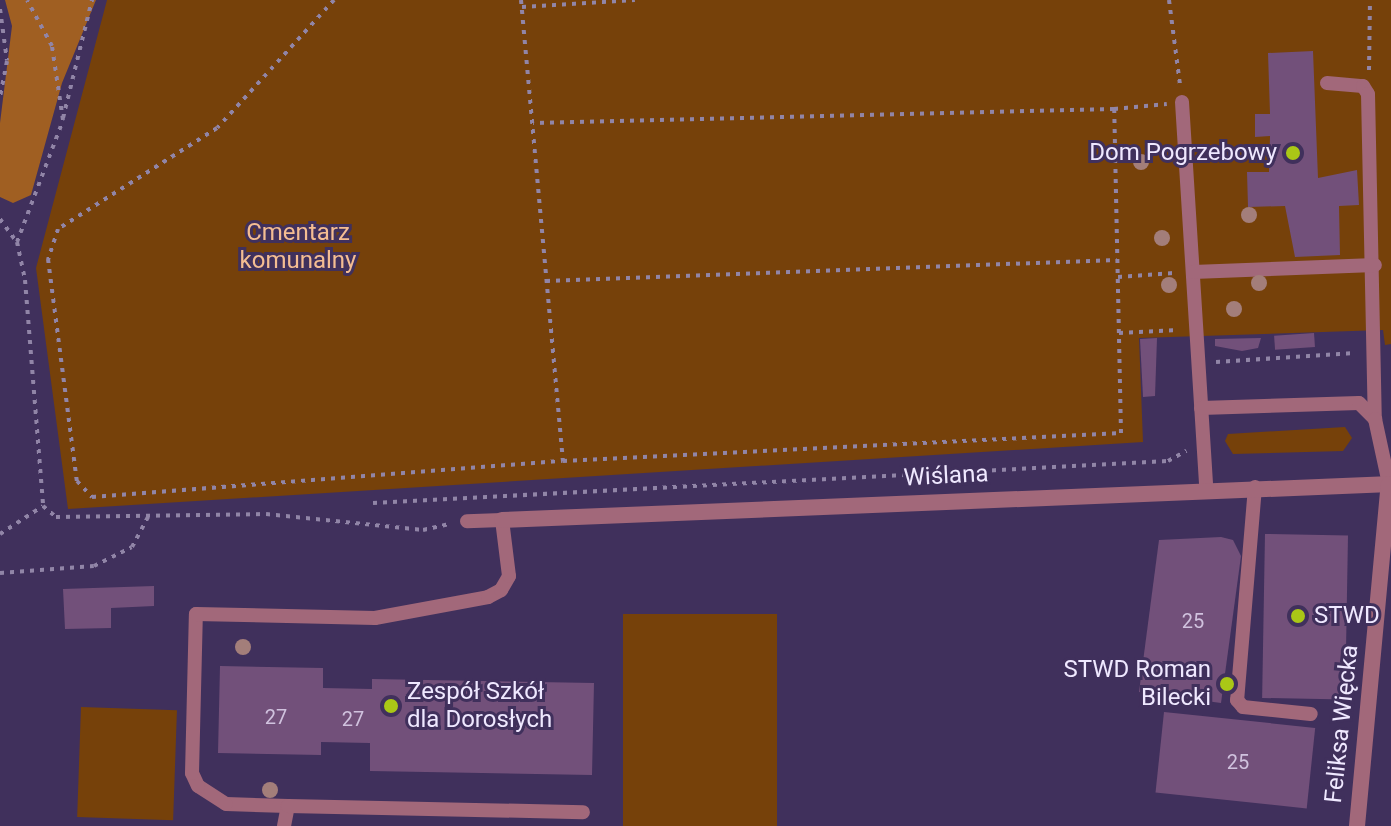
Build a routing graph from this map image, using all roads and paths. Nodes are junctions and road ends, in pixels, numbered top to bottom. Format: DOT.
graph roads {
  1 [pos="27,0"];
  2 [pos="92,0"];
  3 [pos="334,0"];
  4 [pos="521,0"];
  5 [pos="635,0"];
  6 [pos="1169,0"];
  7 [pos="1370,0"];
  8 [pos="521,7"];
  9 [pos="0,9"];
  10 [pos="1327,83"];
  11 [pos="1368,94"];
  12 [pos="0,98"];
  13 [pos="1182,102"];
  14 [pos="1114,109"];
  15 [pos="63,120"];
  16 [pos="533,123"];
  17 [pos="0,219"];
  18 [pos="17,242"];
  19 [pos="1117,260"];
  20 [pos="1375,265"];
  21 [pos="1193,272"];
  22 [pos="1118,277"];
  23 [pos="546,281"];
  24 [pos="1196,329"];
  25 [pos="1119,333"];
  26 [pos="1378,352"];
  27 [pos="1198,363"];
  28 [pos="1201,408"];
  29 [pos="1375,419"];
  30 [pos="1188,445"];
  31 [pos="563,461"];
  32 [pos="1390,484"];
  33 [pos="1255,487"];
  34 [pos="1206,488"];
  35 [pos="373,503"];
  36 [pos="43,506"];
  37 [pos="150,513"];
  38 [pos="502,520"];
  39 [pos="467,521"];
  40 [pos="0,534"];
  41 [pos="0,573"];
  42 [pos="1311,714"];
  43 [pos="288,806"];
  44 [pos="583,812"];
  45 [pos="284,826"];
  46 [pos="1357,826"];
  1 -- 15 [label="path"];
  2 -- 15 [label="path"];
  3 -- 31 [label="path"];
  4 -- 8 [label="path"];
  5 -- 8 [label="path"];
  6 -- 13 [label="path"];
  7 -- 11 [label="path"];
  8 -- 16 [label="path"];
  9 -- 12 [label="path"];
  10 -- 11 [label="lane"];
  11 -- 20 [label="lane"];
  13 -- 14 [label="path"];
  13 -- 21 [label="lane"];
  14 -- 16 [label="path"];
  14 -- 19 [label="path"];
  15 -- 18 [label="path"];
  16 -- 23 [label="path"];
  17 -- 18 [label="path"];
  18 -- 36 [label="path"];
  19 -- 22 [label="path"];
  19 -- 23 [label="path"];
  20 -- 21 [label="lane"];
  20 -- 26 [label="lane"];
  21 -- 22 [label="path"];
  21 -- 24 [label="lane"];
  22 -- 25 [label="path"];
  23 -- 31 [label="path"];
  24 -- 25 [label="path"];
  24 -- 27 [label="lane"];
  25 -- 31 [label="path"];
  26 -- 27 [label="path"];
  26 -- 29 [label="lane"];
  27 -- 28 [label="lane"];
  28 -- 29 [label="lane"];
  28 -- 34 [label="lane"];
  29 -- 32 [label="lane"];
  30 -- 35 [label="path"];
  32 -- 33 [label="street, Wiślana"];
  32 -- 46 [label="street, Feliksa Więcka"];
  33 -- 34 [label="street, Wiślana"];
  33 -- 42 [label="lane"];
  34 -- 38 [label="street, Wiślana"];
  36 -- 37 [label="path"];
  36 -- 40 [label="path"];
  37 -- 39 [label="path"];
  37 -- 41 [label="path"];
  38 -- 39 [label="lane"];
  38 -- 43 [label="lane"];
  43 -- 44 [label="lane"];
  43 -- 45 [label="lane"];
}
